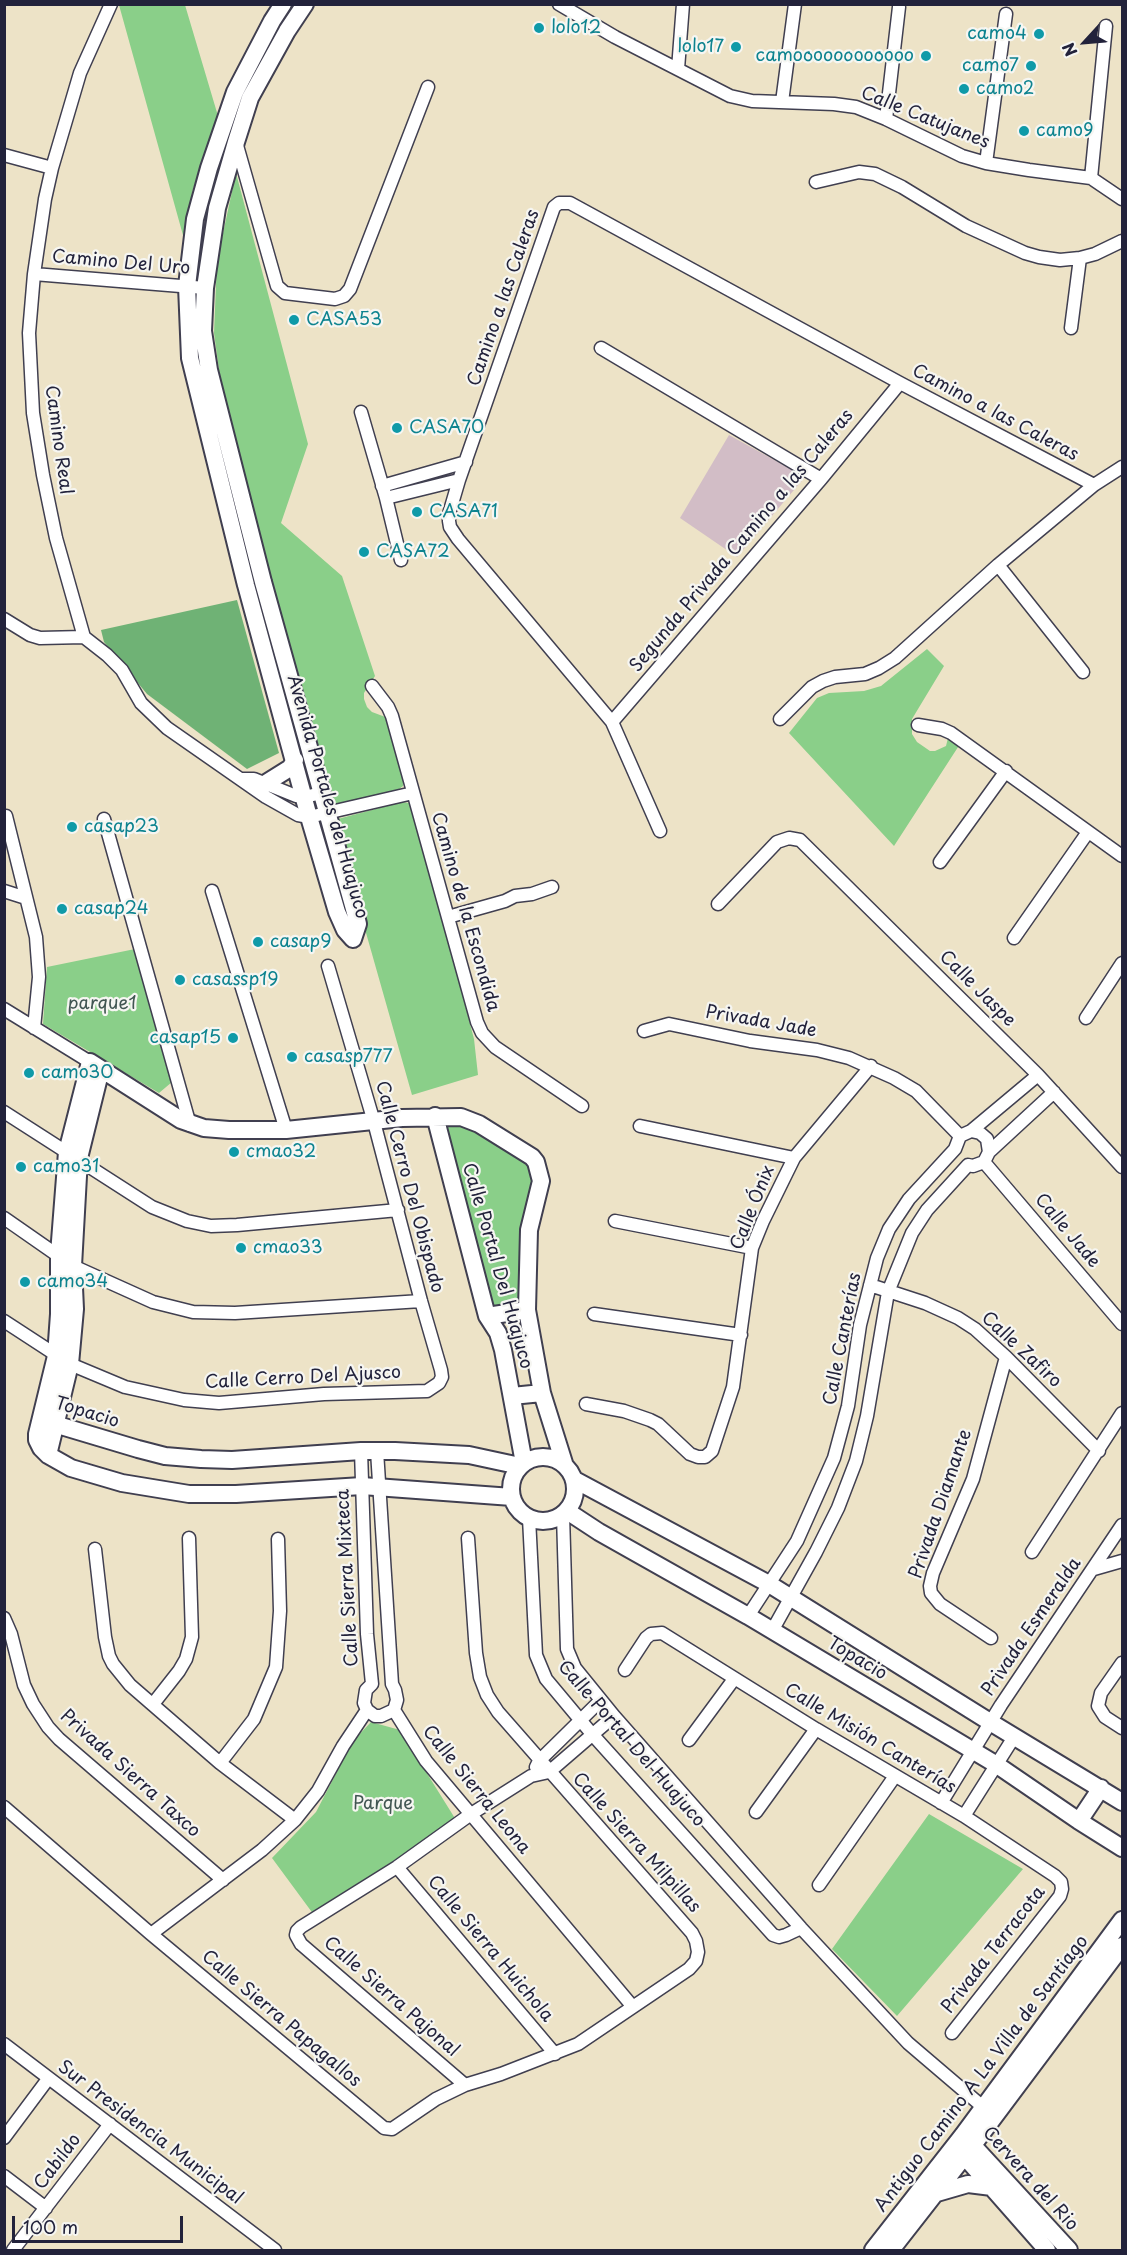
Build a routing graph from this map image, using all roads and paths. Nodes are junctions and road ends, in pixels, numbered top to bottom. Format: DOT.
graph roads {
  1 [pos="111,4"];
  2 [pos="283,4"];
  3 [pos="305,4"];
  4 [pos="559,4"];
  5 [pos="683,4"];
  6 [pos="795,4"];
  7 [pos="899,7"];
  8 [pos="1006,14"];
  9 [pos="1106,26"];
  10 [pos="678,69"];
  11 [pos="428,87"];
  12 [pos="782,102"];
  13 [pos="886,119"];
  14 [pos="222,128"];
  15 [pos="236,142"];
  16 [pos="4,155"];
  17 [pos="986,163"];
  18 [pos="52,168"];
  19 [pos="1091,178"];
  20 [pos="816,182"];
  21 [pos="1122,198"];
  22 [pos="1122,241"];
  23 [pos="1080,258"];
  24 [pos="34,273"];
  25 [pos="187,286"];
  26 [pos="205,288"];
  27 [pos="1071,328"];
  28 [pos="601,348"];
  29 [pos="900,383"];
  30 [pos="361,412"];
  31 [pos="465,462"];
  32 [pos="1122,467"];
  33 [pos="821,479"];
  34 [pos="459,480"];
  35 [pos="1094,485"];
  36 [pos="384,492"];
  37 [pos="401,560"];
  38 [pos="998,565"];
  39 [pos="4,619"];
  40 [pos="84,638"];
  41 [pos="1083,672"];
  42 [pos="372,686"];
  43 [pos="780,719"];
  44 [pos="612,722"];
  45 [pos="918,725"];
  46 [pos="295,760"];
  47 [pos="1006,771"];
  48 [pos="242,779"];
  49 [pos="266,783"];
  50 [pos="413,793"];
  51 [pos="313,795"];
  52 [pos="327,814"];
  53 [pos="6,816"];
  54 [pos="309,818"];
  55 [pos="104,819"];
  56 [pos="660,831"];
  57 [pos="1088,832"];
  58 [pos="1122,856"];
  59 [pos="940,862"];
  60 [pos="552,887"];
  61 [pos="4,891"];
  62 [pos="212,891"];
  63 [pos="26,898"];
  64 [pos="718,904"];
  65 [pos="448,916"];
  66 [pos="1014,938"];
  67 [pos="1122,963"];
  68 [pos="328,966"];
  69 [pos="4,1009"];
  70 [pos="1086,1018"];
  71 [pos="34,1028"];
  72 [pos="645,1030"];
  73 [pos="96,1066"];
  74 [pos="871,1066"];
  75 [pos="1038,1075"];
  76 [pos="1054,1092"];
  77 [pos="582,1106"];
  78 [pos="4,1112"];
  79 [pos="435,1116"];
  80 [pos="374,1122"];
  81 [pos="190,1125"];
  82 [pos="640,1126"];
  83 [pos="286,1130"];
  84 [pos="966,1133"];
  85 [pos="955,1149"];
  86 [pos="73,1155"];
  87 [pos="987,1157"];
  88 [pos="794,1158"];
  89 [pos="968,1166"];
  90 [pos="1122,1167"];
  91 [pos="398,1210"];
  92 [pos="4,1218"];
  93 [pos="615,1221"];
  94 [pos="752,1248"];
  95 [pos="59,1254"];
  96 [pos="73,1266"];
  97 [pos="870,1285"];
  98 [pos="888,1292"];
  99 [pos="421,1301"];
  100 [pos="527,1310"];
  101 [pos="594,1314"];
  102 [pos="487,1316"];
  103 [pos="4,1321"];
  104 [pos="1122,1324"];
  105 [pos="741,1335"];
  106 [pos="531,1343"];
  107 [pos="503,1350"];
  108 [pos="1006,1357"];
  109 [pos="63,1360"];
  110 [pos="439,1383"];
  111 [pos="542,1393"];
  112 [pos="512,1396"];
  113 [pos="586,1404"];
  114 [pos="1122,1413"];
  115 [pos="48,1422"];
  116 [pos="369,1451"];
  117 [pos="1100,1451"];
  118 [pos="564,1463"];
  119 [pos="522,1464"];
  120 [pos="575,1480"];
  121 [pos="362,1486"];
  122 [pos="380,1486"];
  123 [pos="512,1497"];
  124 [pos="565,1513"];
  125 [pos="529,1518"];
  126 [pos="1122,1525"];
  127 [pos="189,1538"];
  128 [pos="468,1538"];
  129 [pos="279,1539"];
  130 [pos="797,1541"];
  131 [pos="365,1542"];
  132 [pos="383,1542"];
  133 [pos="95,1549"];
  134 [pos="816,1552"];
  135 [pos="1032,1552"];
  136 [pos="1122,1561"];
  137 [pos="1094,1569"];
  138 [pos="768,1584"];
  139 [pos="791,1598"];
  140 [pos="748,1616"];
  141 [pos="4,1618"];
  142 [pos="772,1631"];
  143 [pos="991,1638"];
  144 [pos="1122,1663"];
  145 [pos="625,1670"];
  146 [pos="734,1678"];
  147 [pos="372,1684"];
  148 [pos="392,1684"];
  149 [pos="601,1700"];
  150 [pos="153,1704"];
  151 [pos="367,1710"];
  152 [pos="394,1710"];
  153 [pos="614,1716"];
  154 [pos="580,1720"];
  155 [pos="990,1722"];
  156 [pos="1122,1728"];
  157 [pos="816,1729"];
  158 [pos="592,1734"];
  159 [pos="1014,1737"];
  160 [pos="689,1740"];
  161 [pos="973,1751"];
  162 [pos="539,1761"];
  163 [pos="220,1763"];
  164 [pos="997,1765"];
  165 [pos="549,1772"];
  166 [pos="531,1776"];
  167 [pos="895,1776"];
  168 [pos="1101,1788"];
  169 [pos="1122,1802"];
  170 [pos="941,1803"];
  171 [pos="4,1807"];
  172 [pos="756,1812"];
  173 [pos="471,1814"];
  174 [pos="964,1816"];
  175 [pos="294,1820"];
  176 [pos="1079,1821"];
  177 [pos="1122,1848"];
  178 [pos="398,1867"];
  179 [pos="222,1880"];
  180 [pos="819,1885"];
  181 [pos="1062,1889"];
  182 [pos="1122,1920"];
  183 [pos="801,1928"];
  184 [pos="152,1934"];
  185 [pos="1122,1946"];
  186 [pos="633,2007"];
  187 [pos="952,2033"];
  188 [pos="4,2044"];
  189 [pos="555,2054"];
  190 [pos="48,2079"];
  191 [pos="465,2085"];
  192 [pos="983,2107"];
  193 [pos="110,2124"];
  194 [pos="4,2138"];
  195 [pos="964,2145"];
  196 [pos="4,2176"];
  197 [pos="992,2187"];
  198 [pos="936,2193"];
  199 [pos="46,2208"];
  200 [pos="13,2250"];
  201 [pos="275,2250"];
  202 [pos="873,2250"];
  203 [pos="891,2250"];
  204 [pos="1047,2250"];
  205 [pos="1069,2250"];
  1 -- 18 [label="street, Camino Real"];
  2 -- 14 [label="street, Avenida Portales del Huajuco"];
  3 -- 15 [label="street, Avenida Portales del Huajuco"];
  4 -- 10 [label="street, Calle Catujanes"];
  5 -- 10 [label="street"];
  6 -- 12 [label="street"];
  7 -- 13 [label="street"];
  8 -- 17 [label="street"];
  9 -- 19 [label="street"];
  10 -- 12 [label="street, Calle Catujanes"];
  11 -- 15 [label="street"];
  12 -- 13 [label="street, Calle Catujanes"];
  13 -- 17 [label="street, Calle Catujanes"];
  14 -- 15 [label="street"];
  14 -- 25 [label="street, Avenida Portales del Huajuco"];
  15 -- 26 [label="street, Avenida Portales del Huajuco"];
  16 -- 18 [label="street"];
  17 -- 19 [label="street, Calle Catujanes"];
  18 -- 24 [label="street, Camino Real"];
  19 -- 21 [label="street, Calle Catujanes"];
  20 -- 23 [label="street"];
  22 -- 23 [label="street"];
  23 -- 27 [label="street"];
  24 -- 25 [label="street, Camino Del Uro"];
  24 -- 40 [label="street, Camino Real"];
  25 -- 26 [label="street, Camino Del Uro"];
  25 -- 46 [label="street, Avenida Portales del Huajuco"];
  26 -- 51 [label="street, Avenida Portales del Huajuco"];
  28 -- 33 [label="street"];
  29 -- 31 [label="street, Camino a las Caleras"];
  29 -- 33 [label="street, Segunda Privada Camino a las Caleras"];
  29 -- 35 [label="street, Camino a las Caleras"];
  30 -- 36 [label="street"];
  31 -- 34 [label="street, Camino a las Caleras"];
  31 -- 36 [label="street"];
  32 -- 35 [label="street"];
  33 -- 44 [label="street, Segunda Privada Camino a las Caleras"];
  34 -- 36 [label="street"];
  34 -- 44 [label="street, Camino a las Caleras"];
  35 -- 38 [label="street"];
  36 -- 37 [label="street"];
  38 -- 41 [label="street"];
  38 -- 43 [label="street"];
  39 -- 40 [label="street"];
  40 -- 48 [label="street"];
  42 -- 50 [label="street, Camino de la Escondida"];
  44 -- 56 [label="street, Camino a las Caleras"];
  45 -- 47 [label="street"];
  46 -- 49 [label="street"];
  46 -- 51 [label="street, Avenida Portales del Huajuco"];
  47 -- 57 [label="street"];
  47 -- 59 [label="street"];
  48 -- 49 [label="street"];
  48 -- 54 [label="street"];
  49 -- 51 [label="street"];
  50 -- 52 [label="street"];
  50 -- 65 [label="street, Camino de la Escondida"];
  51 -- 52 [label="street, Avenida Portales del Huajuco"];
  51 -- 54 [label="street, Avenida Portales del Huajuco"];
  52 -- 54 [label="street"];
  52 -- 54 [label="street, Avenida Portales del Huajuco"];
  53 -- 63 [label="street"];
  55 -- 81 [label="street"];
  57 -- 58 [label="street"];
  57 -- 66 [label="street"];
  60 -- 65 [label="street"];
  61 -- 63 [label="street"];
  62 -- 83 [label="street"];
  63 -- 71 [label="street"];
  64 -- 75 [label="street, Calle Jaspe"];
  65 -- 77 [label="street, Camino de la Escondida"];
  67 -- 70 [label="street"];
  68 -- 80 [label="street, Calle Cerro Del Obispado"];
  69 -- 71 [label="street"];
  71 -- 73 [label="street"];
  72 -- 74 [label="street, Privada Jade"];
  73 -- 81 [label="street"];
  73 -- 86 [label="street"];
  74 -- 84 [label="street, Calle Jade"];
  74 -- 88 [label="street, Calle Ónix"];
  75 -- 76 [label="street, Calle Jaspe"];
  75 -- 84 [label="street, Calle Canterías"];
  76 -- 87 [label="street"];
  76 -- 90 [label="street, Calle Jaspe"];
  78 -- 86 [label="street"];
  79 -- 80 [label="street, Calle Portal Del Huajuco"];
  79 -- 100 [label="street, Calle Portal Del Huajuco"];
  79 -- 102 [label="street, Calle Portal Del Huajuco"];
  80 -- 83 [label="street, Calle Portal Del Huajuco"];
  80 -- 91 [label="street, Calle Cerro Del Obispado"];
  81 -- 83 [label="street, Calle Portal Del Huajuco"];
  82 -- 88 [label="street"];
  84 -- 85 [label="street, Calle Canterías"];
  84 -- 87 [label="street, Calle Jade"];
  85 -- 89 [label="street"];
  85 -- 97 [label="street, Calle Canterías"];
  86 -- 91 [label="street"];
  86 -- 95 [label="street"];
  86 -- 96 [label="street"];
  87 -- 89 [label="street"];
  87 -- 104 [label="street, Calle Jade"];
  88 -- 94 [label="street, Calle Ónix"];
  89 -- 98 [label="street, Calle Canterías"];
  91 -- 99 [label="street, Calle Cerro Del Obispado"];
  92 -- 95 [label="street"];
  93 -- 94 [label="street"];
  94 -- 105 [label="street, Calle Ónix"];
  95 -- 96 [label="street"];
  95 -- 109 [label="street"];
  96 -- 99 [label="street"];
  96 -- 109 [label="street"];
  97 -- 98 [label="street, Calle Zafiro"];
  97 -- 130 [label="street, Calle Canterías"];
  98 -- 108 [label="street, Calle Zafiro"];
  98 -- 134 [label="street, Calle Canterías"];
  99 -- 110 [label="street, Calle Cerro Del Obispado"];
  100 -- 102 [label="street"];
  100 -- 106 [label="street, Calle Portal Del Huajuco"];
  101 -- 105 [label="street"];
  102 -- 107 [label="street, Calle Portal Del Huajuco"];
  103 -- 109 [label="street, Calle Cerro Del Ajusco"];
  105 -- 113 [label="street, Calle Ónix"];
  106 -- 107 [label="street"];
  106 -- 111 [label="street, Calle Portal Del Huajuco"];
  107 -- 112 [label="street, Calle Portal Del Huajuco"];
  108 -- 117 [label="street, Calle Zafiro"];
  108 -- 143 [label="street, Privada Diamante"];
  109 -- 110 [label="street, Calle Cerro Del Ajusco"];
  109 -- 115 [label="street"];
  111 -- 112 [label="street"];
  111 -- 118 [label="street, Calle Portal Del Huajuco"];
  112 -- 119 [label="street, Calle Portal Del Huajuco"];
  114 -- 117 [label="street"];
  115 -- 116 [label="street, Topacio"];
  115 -- 121 [label="street"];
  116 -- 119 [label="street, Topacio"];
  116 -- 121 [label="street, Calle Sierra Mixteca"];
  116 -- 122 [label="street, Calle Sierra Leona"];
  117 -- 135 [label="street"];
  118 -- 119 [label="street"];
  118 -- 120 [label="street"];
  119 -- 123 [label="street"];
  120 -- 124 [label="street"];
  120 -- 138 [label="street, Topacio"];
  121 -- 122 [label="street"];
  121 -- 131 [label="street, Calle Sierra Mixteca"];
  122 -- 123 [label="street"];
  122 -- 132 [label="street, Calle Sierra Leona"];
  123 -- 125 [label="street"];
  124 -- 125 [label="street"];
  124 -- 140 [label="street, Topacio"];
  124 -- 149 [label="street, Calle Portal Del Huajuco"];
  125 -- 154 [label="street, Calle Portal Del Huajuco"];
  126 -- 137 [label="street, Privada Esmeralda"];
  127 -- 150 [label="street"];
  128 -- 162 [label="street, Calle Sierra Milpillas"];
  129 -- 163 [label="street"];
  130 -- 134 [label="street"];
  130 -- 138 [label="street, Calle Canterías"];
  131 -- 132 [label="street"];
  131 -- 147 [label="street, Calle Sierra Mixteca"];
  132 -- 148 [label="street, Calle Sierra Leona"];
  133 -- 150 [label="street"];
  134 -- 139 [label="street, Calle Canterías"];
  136 -- 137 [label="street"];
  137 -- 155 [label="street, Privada Esmeralda"];
  138 -- 139 [label="street, Topacio"];
  138 -- 140 [label="street, Calle Canterías"];
  139 -- 142 [label="street, Calle Canterías"];
  139 -- 155 [label="street, Topacio"];
  140 -- 142 [label="street, Topacio"];
  141 -- 179 [label="street, Privada Sierra Taxco"];
  142 -- 161 [label="street, Topacio"];
  144 -- 156 [label="street"];
  145 -- 146 [label="street, Calle Misión Canterías"];
  146 -- 157 [label="street, Calle Misión Canterías"];
  146 -- 160 [label="street"];
  147 -- 148 [label="street"];
  147 -- 151 [label="street, Calle Sierra Mixteca"];
  148 -- 152 [label="street, Calle Sierra Leona"];
  149 -- 153 [label="street, Calle Portal Del Huajuco"];
  149 -- 154 [label="street"];
  150 -- 163 [label="street"];
  151 -- 152 [label="street"];
  151 -- 175 [label="street, Calle Sierra Mixteca"];
  152 -- 173 [label="street, Calle Sierra Leona"];
  153 -- 158 [label="street"];
  153 -- 183 [label="street, Calle Portal Del Huajuco"];
  154 -- 158 [label="street, Calle Portal Del Huajuco"];
  154 -- 162 [label="street"];
  155 -- 159 [label="street, Topacio"];
  155 -- 161 [label="street, Privada Esmeralda"];
  157 -- 167 [label="street, Calle Misión Canterías"];
  157 -- 172 [label="street"];
  158 -- 165 [label="street"];
  158 -- 183 [label="street, Calle Portal Del Huajuco"];
  159 -- 164 [label="street"];
  159 -- 168 [label="street, Topacio"];
  161 -- 164 [label="street, Topacio"];
  161 -- 170 [label="street, Privada Esmeralda"];
  162 -- 165 [label="street, Calle Sierra Milpillas"];
  162 -- 166 [label="street"];
  163 -- 175 [label="street"];
  164 -- 174 [label="street"];
  164 -- 176 [label="street, Topacio"];
  165 -- 166 [label="street"];
  165 -- 186 [label="street, Calle Sierra Milpillas"];
  166 -- 173 [label="street"];
  167 -- 170 [label="street, Calle Misión Canterías"];
  167 -- 180 [label="street"];
  168 -- 169 [label="street, Topacio"];
  168 -- 176 [label="street"];
  170 -- 174 [label="street, Calle Misión Canterías"];
  171 -- 184 [label="street, Calle Sierra Papagallos"];
  173 -- 178 [label="street"];
  173 -- 186 [label="street, Calle Sierra Leona"];
  174 -- 181 [label="street, Calle Misión Canterías"];
  175 -- 179 [label="street, Calle Sierra Mixteca"];
  176 -- 177 [label="street, Topacio"];
  178 -- 189 [label="street, Calle Sierra Huichola"];
  178 -- 191 [label="street, Calle Sierra Pajonal"];
  179 -- 184 [label="street, Calle Sierra Mixteca"];
  181 -- 187 [label="street, Privada Terracota"];
  182 -- 192 [label="street, Antiguo Camino A La Villa de Santiago"];
  183 -- 192 [label="street, Calle Portal Del Huajuco"];
  184 -- 191 [label="street, Calle Sierra Papagallos"];
  185 -- 195 [label="street"];
  186 -- 189 [label="street"];
  188 -- 190 [label="street, Sur Presidencia Municipal"];
  189 -- 191 [label="street"];
  190 -- 193 [label="street, Sur Presidencia Municipal"];
  190 -- 194 [label="street"];
  192 -- 195 [label="street, Antiguo Camino A La Villa de Santiago"];
  193 -- 199 [label="street, Cabildo"];
  193 -- 201 [label="street, Sur Presidencia Municipal"];
  195 -- 197 [label="street, Cervera del Rio"];
  195 -- 198 [label="street"];
  195 -- 202 [label="street, Antiguo Camino A La Villa de Santiago"];
  195 -- 205 [label="street, Cervera del Rio"];
  196 -- 199 [label="street"];
  197 -- 198 [label="street"];
  197 -- 204 [label="street, Cervera del Rio"];
  198 -- 203 [label="street"];
  199 -- 200 [label="street, Cabildo"];
}
